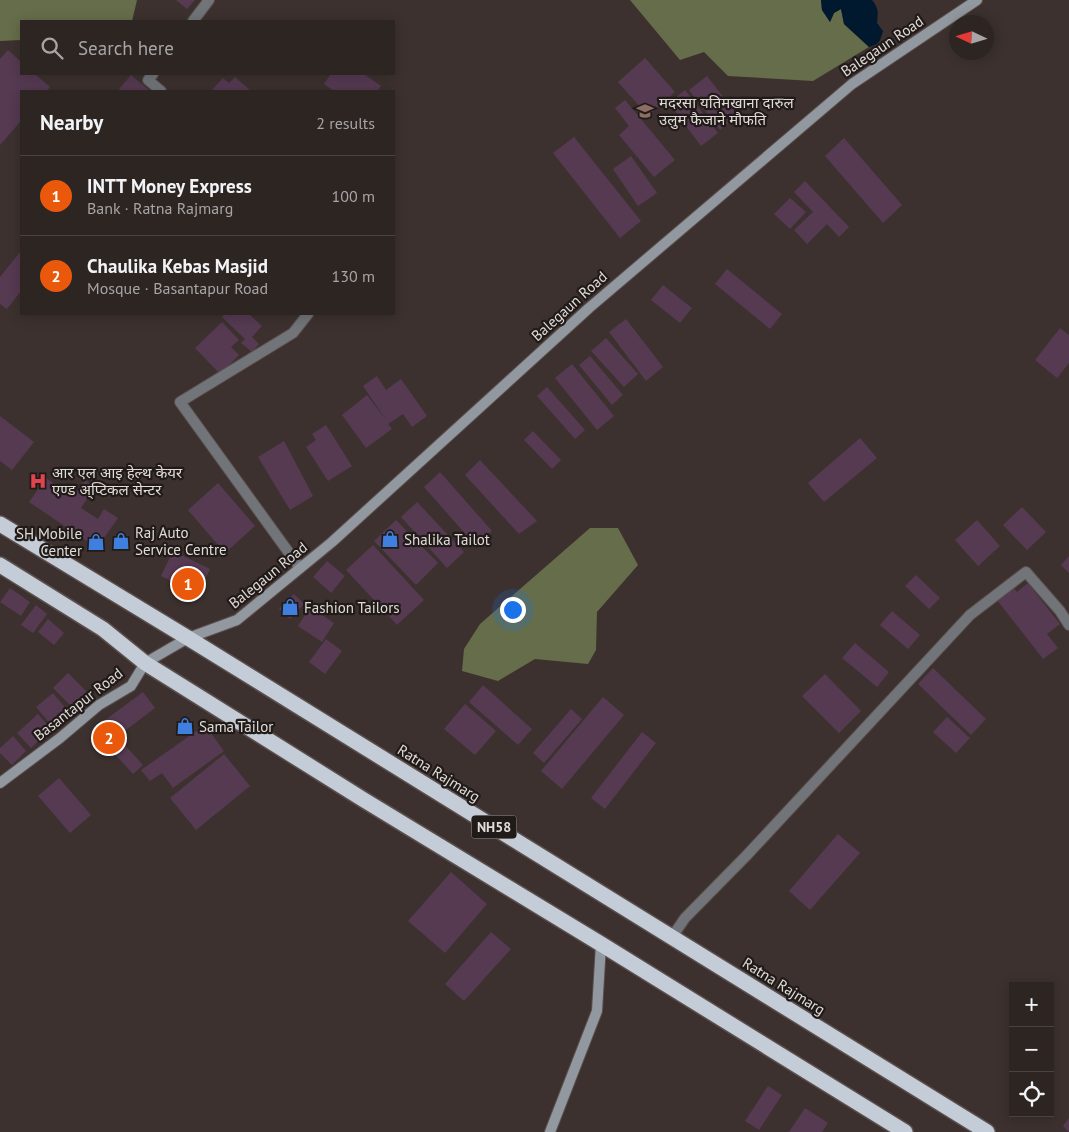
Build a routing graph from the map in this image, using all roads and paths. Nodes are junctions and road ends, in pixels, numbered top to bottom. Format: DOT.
graph roads {
  1 [pos="209,0"];
  2 [pos="977,0"];
  3 [pos="194,20"];
  4 [pos="152,75"];
  5 [pos="160,90"];
  6 [pos="307,315"];
  7 [pos="0,524"];
  8 [pos="0,565"];
  9 [pos="300,568"];
  10 [pos="1069,625"];
  11 [pos="188,638"];
  12 [pos="172,648"];
  13 [pos="145,663"];
  14 [pos="0,783"];
  15 [pos="672,937"];
  16 [pos="601,944"];
  17 [pos="550,1132"];
  18 [pos="905,1132"];
  19 [pos="987,1132"];
  1 -- 3 [label="street"];
  2 -- 9 [label="street, Balegaun Road"];
  4 -- 5 [label="street"];
  6 -- 9 [label="street"];
  7 -- 11 [label="highway, Ratna Rajmarg / NH58"];
  8 -- 13 [label="highway"];
  9 -- 11 [label="street, Balegaun Road"];
  10 -- 15 [label="street"];
  11 -- 12 [label="street, Balegaun Road"];
  11 -- 15 [label="highway, Ratna Rajmarg / NH58"];
  12 -- 13 [label="street, Basantapur Road"];
  13 -- 14 [label="street, Basantapur Road"];
  13 -- 16 [label="highway"];
  15 -- 19 [label="highway, Ratna Rajmarg / NH58"];
  16 -- 17 [label="street"];
  16 -- 18 [label="highway"];
}
